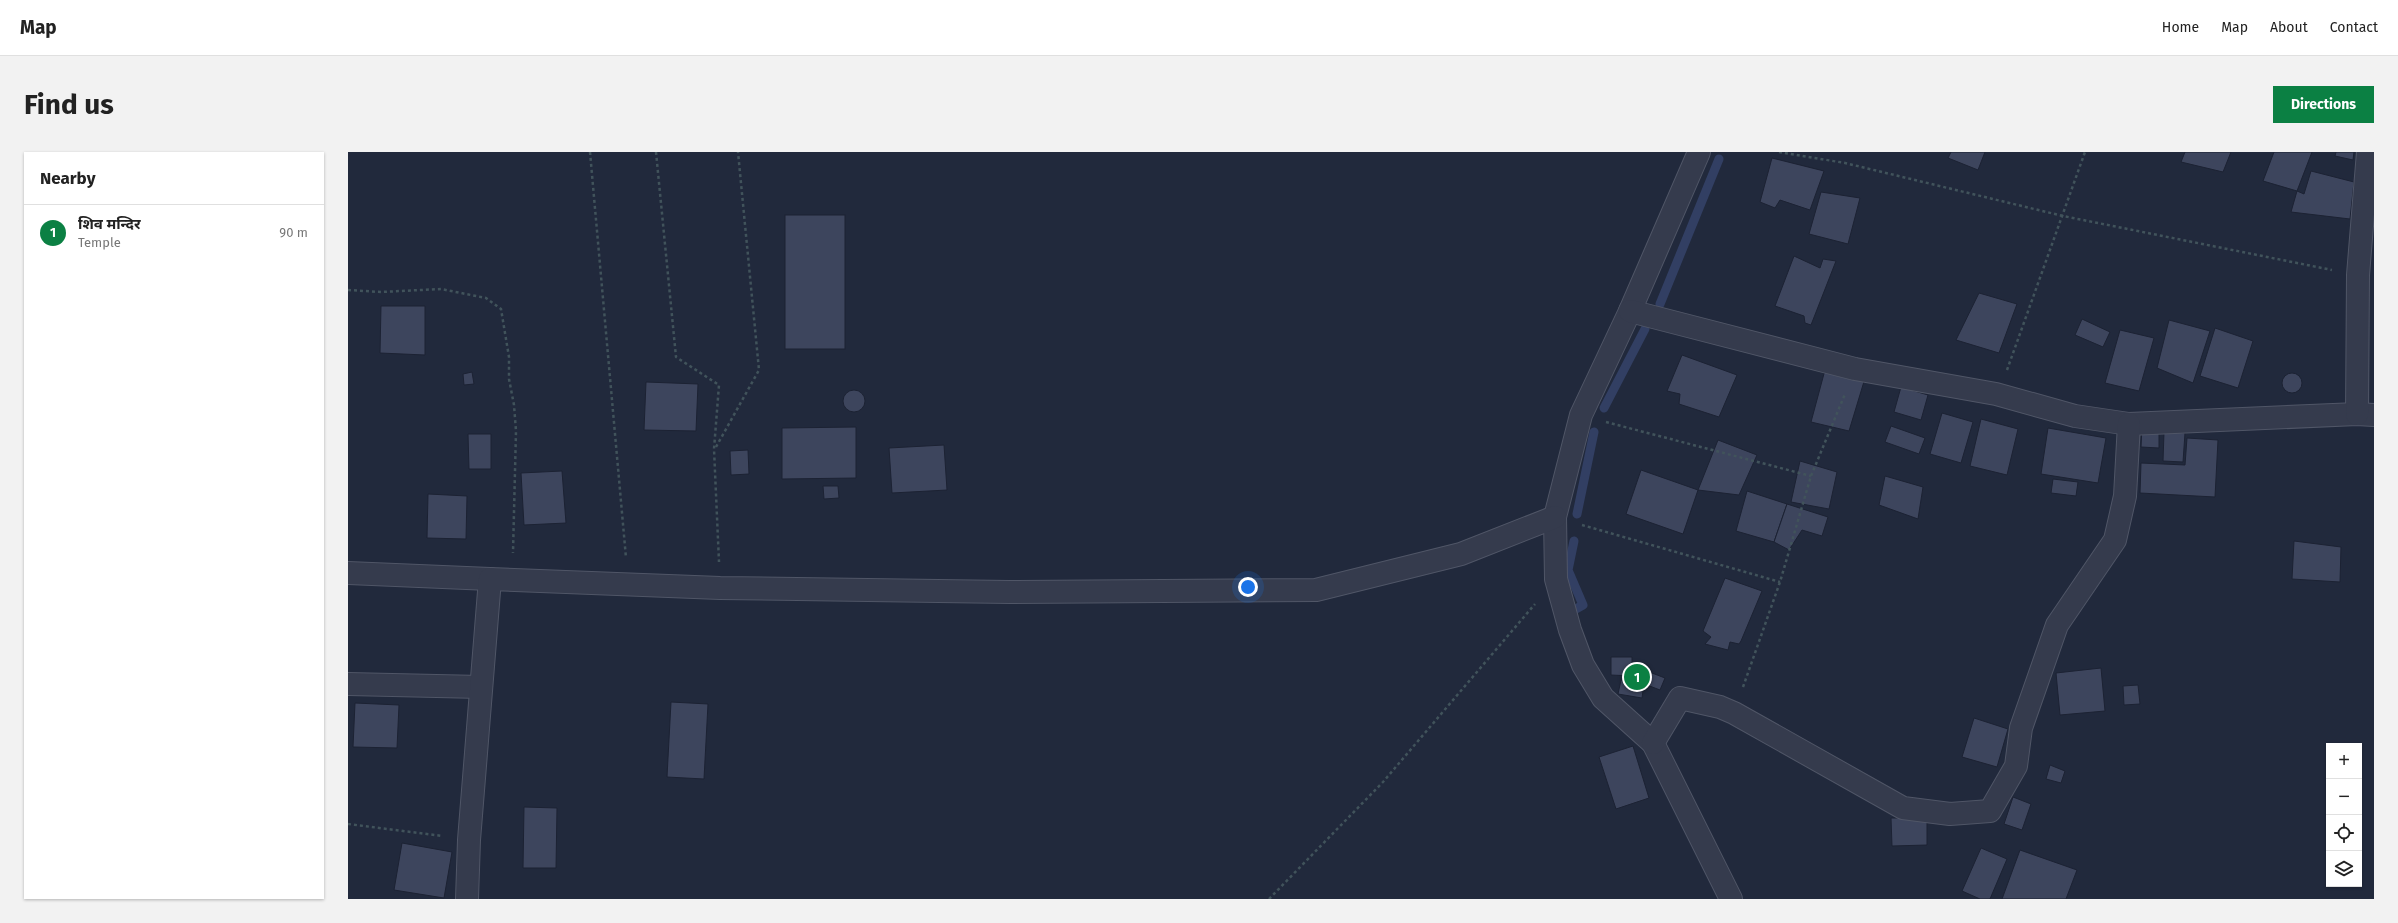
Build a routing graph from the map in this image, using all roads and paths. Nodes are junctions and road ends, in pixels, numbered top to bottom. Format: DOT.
graph roads {
  1 [pos="590,152"];
  2 [pos="656,152"];
  3 [pos="738,152"];
  4 [pos="1699,152"];
  5 [pos="1779,152"];
  6 [pos="2085,152"];
  7 [pos="2368,152"];
  8 [pos="2063,216"];
  9 [pos="2358,275"];
  10 [pos="348,290"];
  11 [pos="1630,311"];
  12 [pos="1855,369"];
  13 [pos="1996,394"];
  14 [pos="2365,414"];
  15 [pos="1581,415"];
  16 [pos="2129,424"];
  17 [pos="714,449"];
  18 [pos="1811,476"];
  19 [pos="1555,517"];
  20 [pos="513,555"];
  21 [pos="348,573"];
  22 [pos="490,579"];
  23 [pos="1556,579"];
  24 [pos="1780,582"];
  25 [pos="629,586"];
  26 [pos="720,588"];
  27 [pos="348,684"];
  28 [pos="481,687"];
  29 [pos="1734,713"];
  30 [pos="1653,743"];
  31 [pos="348,824"];
  32 [pos="469,840"];
  33 [pos="467,899"];
  34 [pos="1269,899"];
  35 [pos="1731,899"];
  1 -- 25 [label="path"];
  2 -- 17 [label="path"];
  3 -- 17 [label="path"];
  4 -- 11 [label="street"];
  5 -- 8 [label="path"];
  6 -- 8 [label="path"];
  7 -- 9 [label="street"];
  8 -- 9 [label="path"];
  8 -- 13 [label="path"];
  9 -- 14 [label="street"];
  10 -- 20 [label="path"];
  11 -- 12 [label="street"];
  11 -- 15 [label="street"];
  12 -- 13 [label="street"];
  12 -- 18 [label="path"];
  13 -- 16 [label="street"];
  14 -- 16 [label="street"];
  15 -- 18 [label="path"];
  15 -- 19 [label="street"];
  16 -- 29 [label="street"];
  17 -- 26 [label="path"];
  18 -- 24 [label="path"];
  19 -- 23 [label="street"];
  19 -- 24 [label="path"];
  19 -- 26 [label="street"];
  21 -- 22 [label="street"];
  22 -- 25 [label="street"];
  22 -- 28 [label="street"];
  23 -- 30 [label="street"];
  23 -- 34 [label="path"];
  24 -- 29 [label="path"];
  25 -- 26 [label="street"];
  27 -- 28 [label="street"];
  28 -- 32 [label="street"];
  29 -- 30 [label="street"];
  30 -- 35 [label="street"];
  31 -- 32 [label="path"];
  32 -- 33 [label="street"];
}
